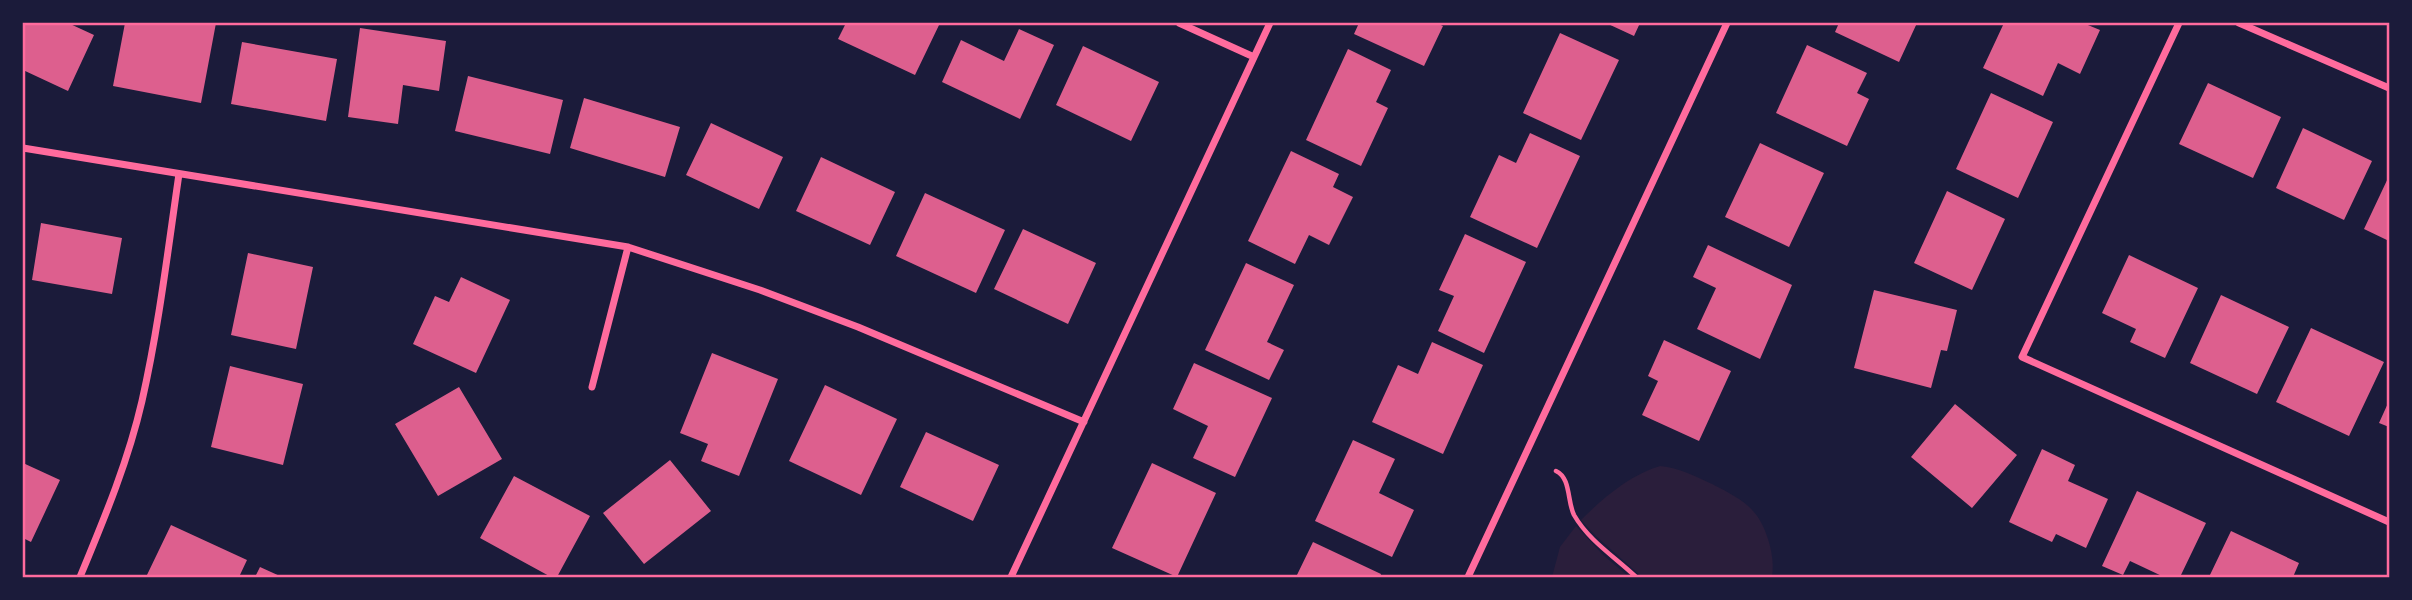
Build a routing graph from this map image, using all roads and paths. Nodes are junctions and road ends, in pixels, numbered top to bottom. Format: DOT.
graph roads {
  1 [pos="1179,23"];
  2 [pos="1270,23"];
  3 [pos="1727,23"];
  4 [pos="2179,23"];
  5 [pos="2239,23"];
  6 [pos="1254,57"];
  7 [pos="2389,88"];
  8 [pos="23,148"];
  9 [pos="179,174"];
  10 [pos="628,247"];
  11 [pos="592,387"];
  12 [pos="1084,422"];
  13 [pos="1556,471"];
  14 [pos="2389,522"];
  15 [pos="80,577"];
  16 [pos="1011,577"];
  17 [pos="1468,577"];
  18 [pos="1636,577"];
  1 -- 6 [label="street"];
  2 -- 6 [label="street"];
  3 -- 17 [label="street"];
  4 -- 14 [label="street"];
  5 -- 7 [label="street"];
  6 -- 12 [label="street"];
  8 -- 9 [label="street"];
  9 -- 10 [label="street"];
  9 -- 15 [label="street"];
  10 -- 11 [label="street"];
  10 -- 12 [label="street"];
  12 -- 16 [label="street"];
  13 -- 18 [label="path"];
}
